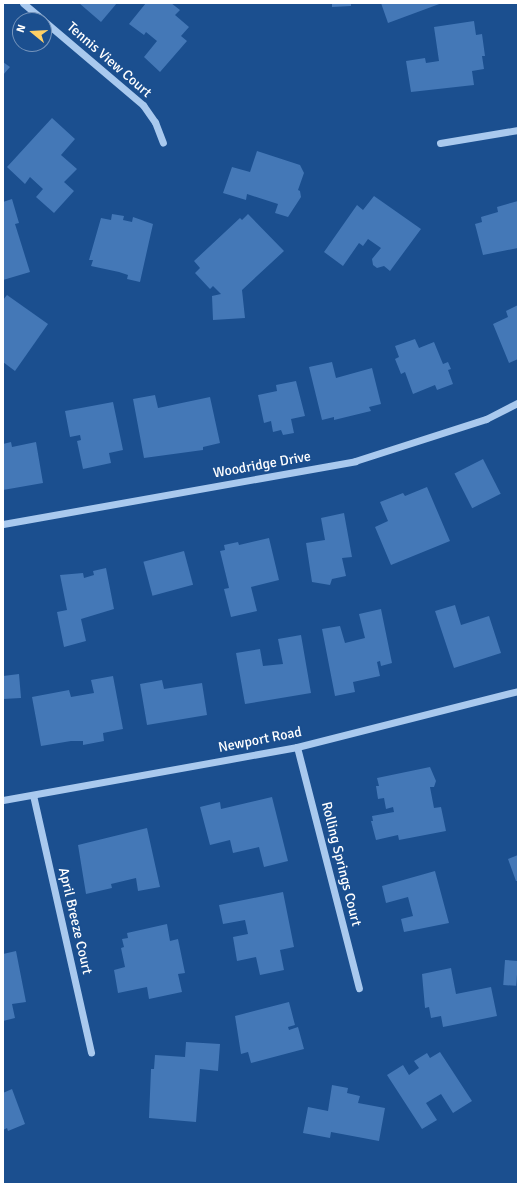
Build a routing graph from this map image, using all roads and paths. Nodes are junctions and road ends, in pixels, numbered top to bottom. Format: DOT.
graph roads {
  1 [pos="23,3"];
  2 [pos="33,12"];
  3 [pos="52,29"];
  4 [pos="518,130"];
  5 [pos="163,143"];
  6 [pos="440,143"];
  7 [pos="518,403"];
  8 [pos="3,524"];
  9 [pos="518,691"];
  10 [pos="297,747"];
  11 [pos="33,795"];
  12 [pos="3,800"];
  13 [pos="359,988"];
  14 [pos="91,1053"];
  1 -- 2 [label="street, Tennis View Court"];
  3 -- 5 [label="street, Tennis View Court"];
  4 -- 6 [label="street"];
  7 -- 8 [label="street, Woodridge Drive"];
  9 -- 10 [label="street, Newport Road"];
  10 -- 11 [label="street, Newport Road"];
  10 -- 13 [label="street, Rolling Springs Court"];
  11 -- 12 [label="street, Newport Road"];
  11 -- 14 [label="street, April Breeze Court"];
}
